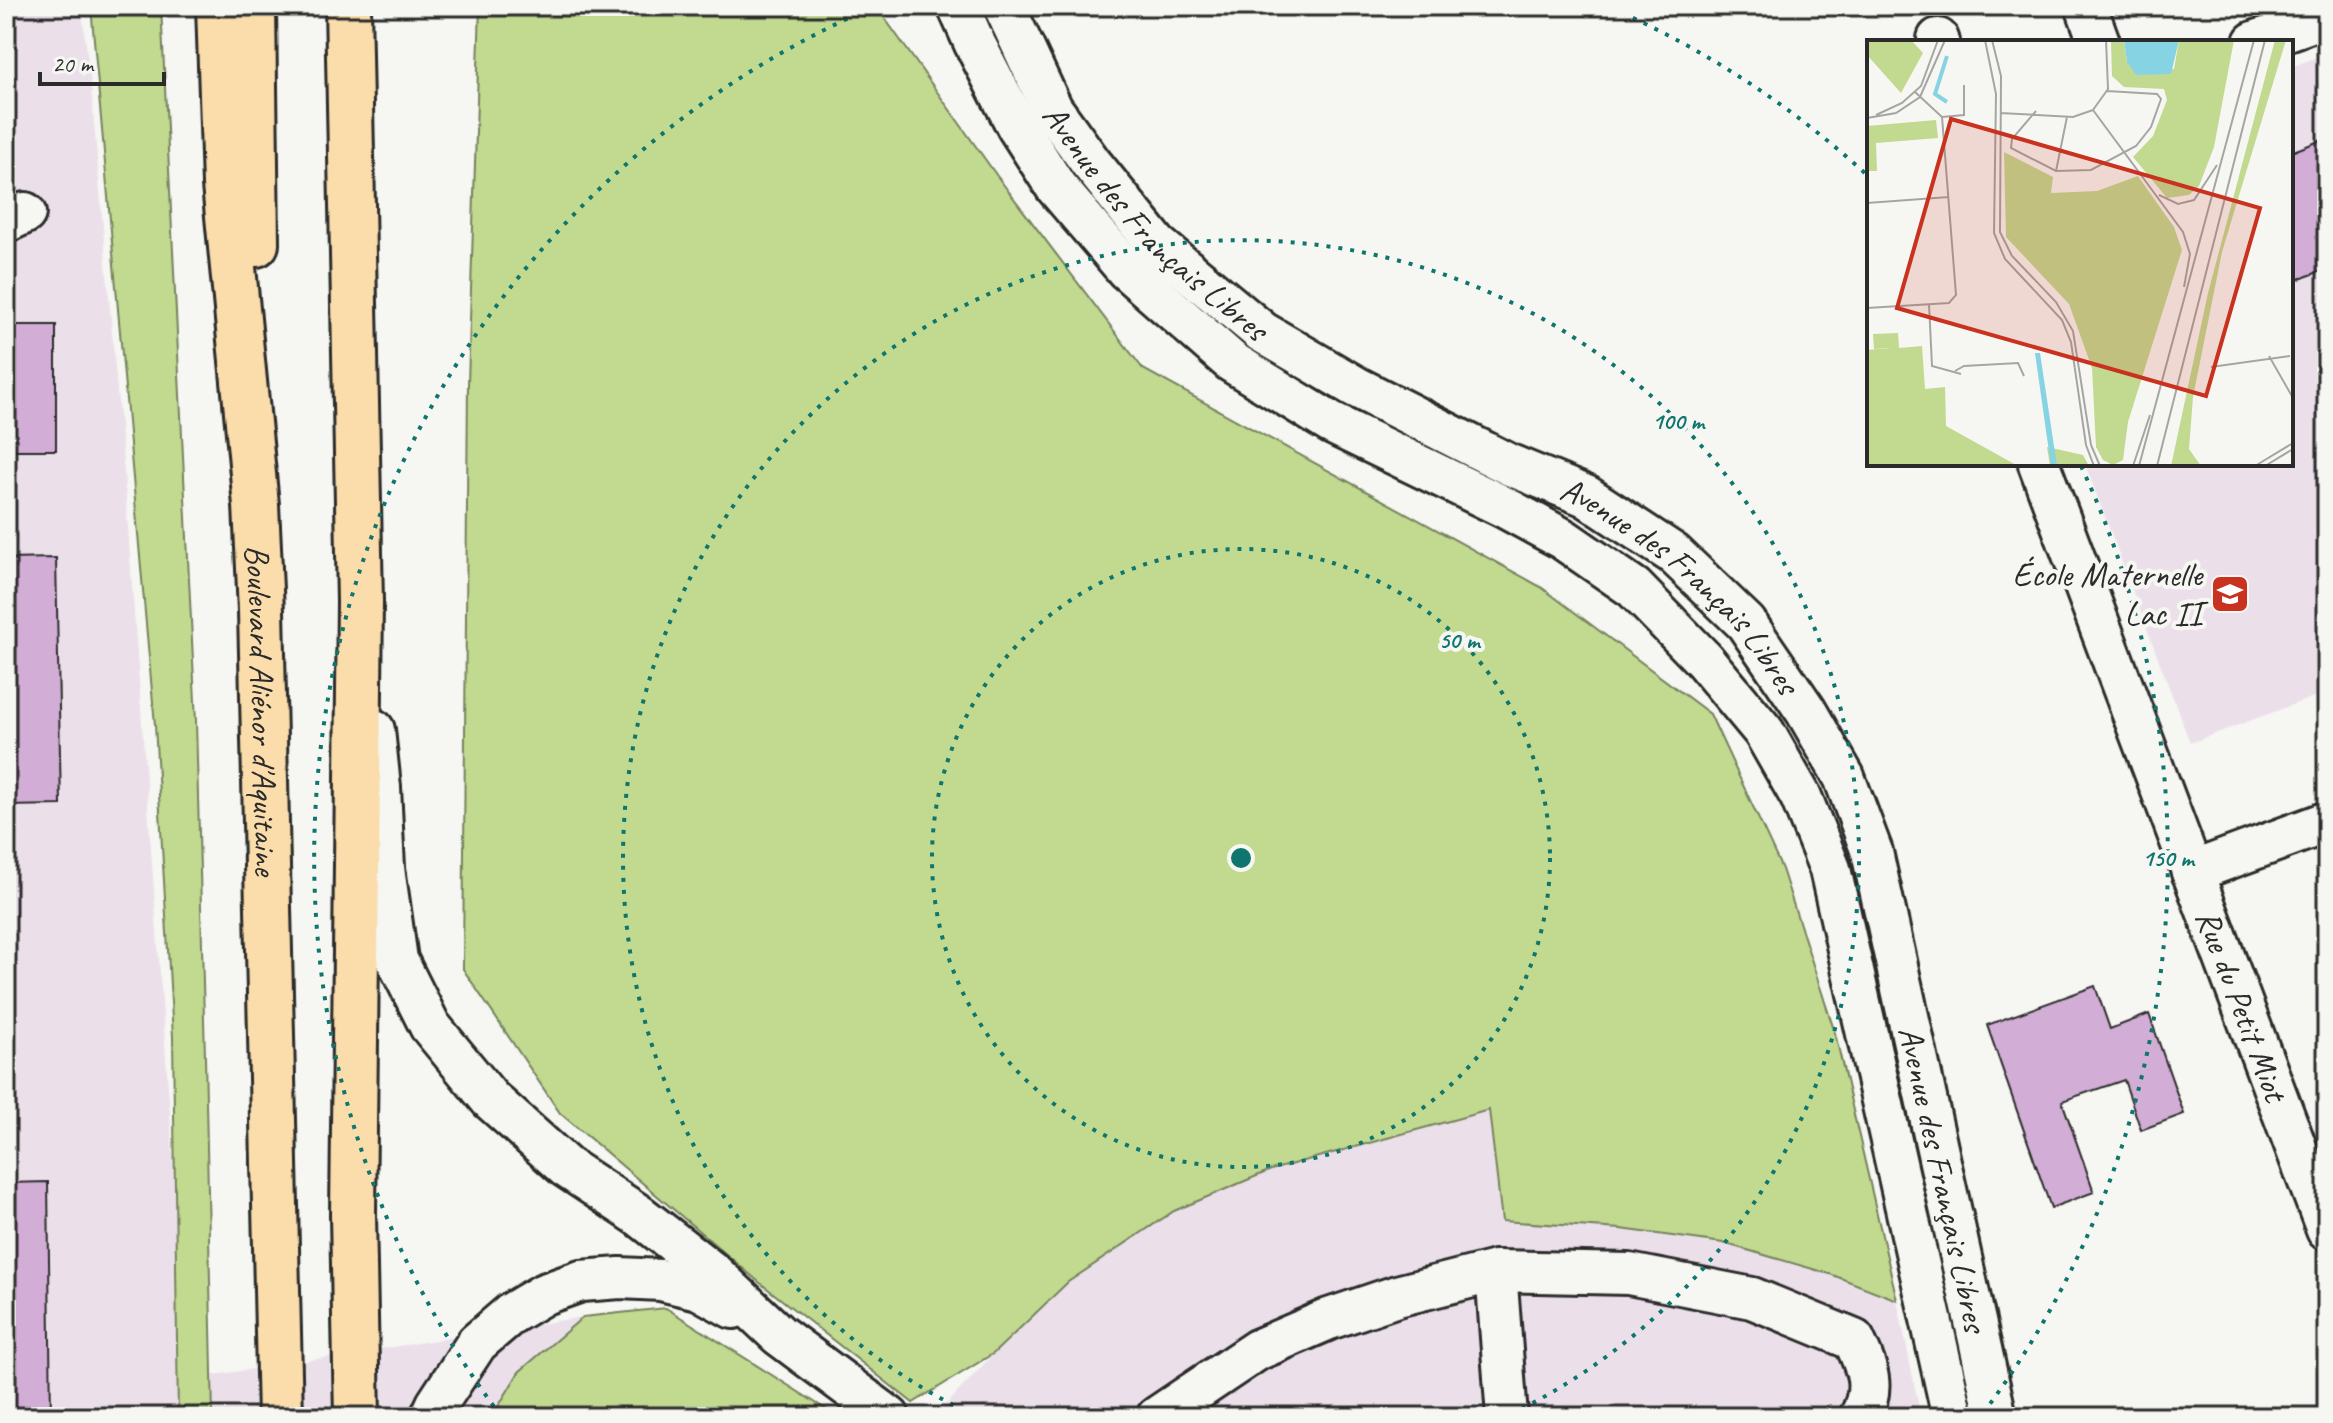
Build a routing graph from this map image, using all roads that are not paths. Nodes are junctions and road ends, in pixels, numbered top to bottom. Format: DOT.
graph roads {
  1 [pos="219,6"];
  2 [pos="253,6"];
  3 [pos="348,6"];
  4 [pos="958,6"];
  5 [pos="1004,6"];
  6 [pos="2086,6"];
  7 [pos="2327,16"];
  8 [pos="2098,40"];
  9 [pos="2260,40"];
  10 [pos="2040,466"];
  11 [pos="256,505"];
  12 [pos="360,602"];
  13 [pos="2327,822"];
  14 [pos="2192,872"];
  15 [pos="2327,1230"];
  16 [pos="1496,1271"];
  17 [pos="779,1335"];
  18 [pos="280,1417"];
  19 [pos="357,1417"];
  20 [pos="431,1417"];
  21 [pos="889,1417"];
  22 [pos="1157,1417"];
  23 [pos="1507,1417"];
  24 [pos="1860,1417"];
  25 [pos="1953,1417"];
  26 [pos="1996,1417"];
  1 -- 11 [label="highway, Boulevard Aliénor d'Aquitaine"];
  2 -- 11 [label="highway"];
  3 -- 12 [label="highway"];
  4 -- 25 [label="street, Avenue des Français Libres"];
  5 -- 26 [label="street, Avenue des Français Libres"];
  6 -- 8 [label="street"];
  7 -- 9 [label="street"];
  10 -- 14 [label="street, Rue du Petit Miot"];
  11 -- 18 [label="highway, Boulevard Aliénor d'Aquitaine"];
  12 -- 17 [label="street"];
  12 -- 19 [label="highway"];
  13 -- 14 [label="street"];
  14 -- 15 [label="street, Rue du Petit Miot"];
  16 -- 22 [label="street"];
  16 -- 23 [label="street"];
  16 -- 24 [label="street"];
  17 -- 20 [label="street"];
  17 -- 21 [label="street"];
}
